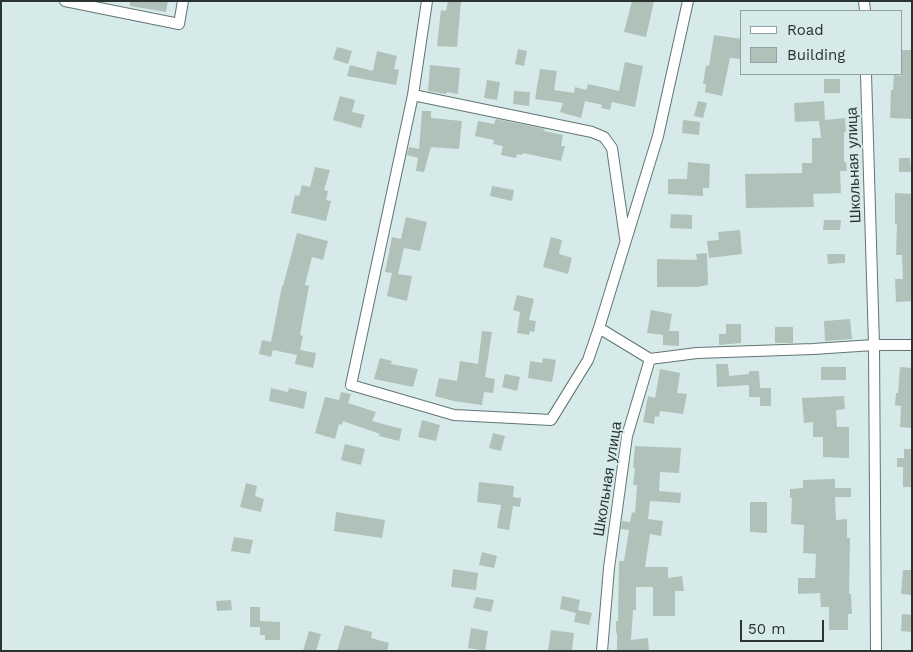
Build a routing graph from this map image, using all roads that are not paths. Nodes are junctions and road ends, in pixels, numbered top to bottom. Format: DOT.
graph roads {
  1 [pos="65,1"];
  2 [pos="183,1"];
  3 [pos="427,1"];
  4 [pos="688,1"];
  5 [pos="866,75"];
  6 [pos="413,95"];
  7 [pos="626,242"];
  8 [pos="600,328"];
  9 [pos="874,345"];
  10 [pos="912,345"];
  11 [pos="650,360"];
  12 [pos="602,651"];
  13 [pos="876,651"];
  1 -- 2 [label="street"];
  3 -- 6 [label="street"];
  4 -- 7 [label="street"];
  5 -- 9 [label="street, Школьная улица"];
  6 -- 7 [label="street"];
  6 -- 8 [label="street"];
  7 -- 8 [label="street"];
  8 -- 11 [label="street"];
  9 -- 10 [label="street"];
  9 -- 11 [label="street"];
  9 -- 13 [label="street, Школьная улица"];
  11 -- 12 [label="street, Школьная улица"];
}
